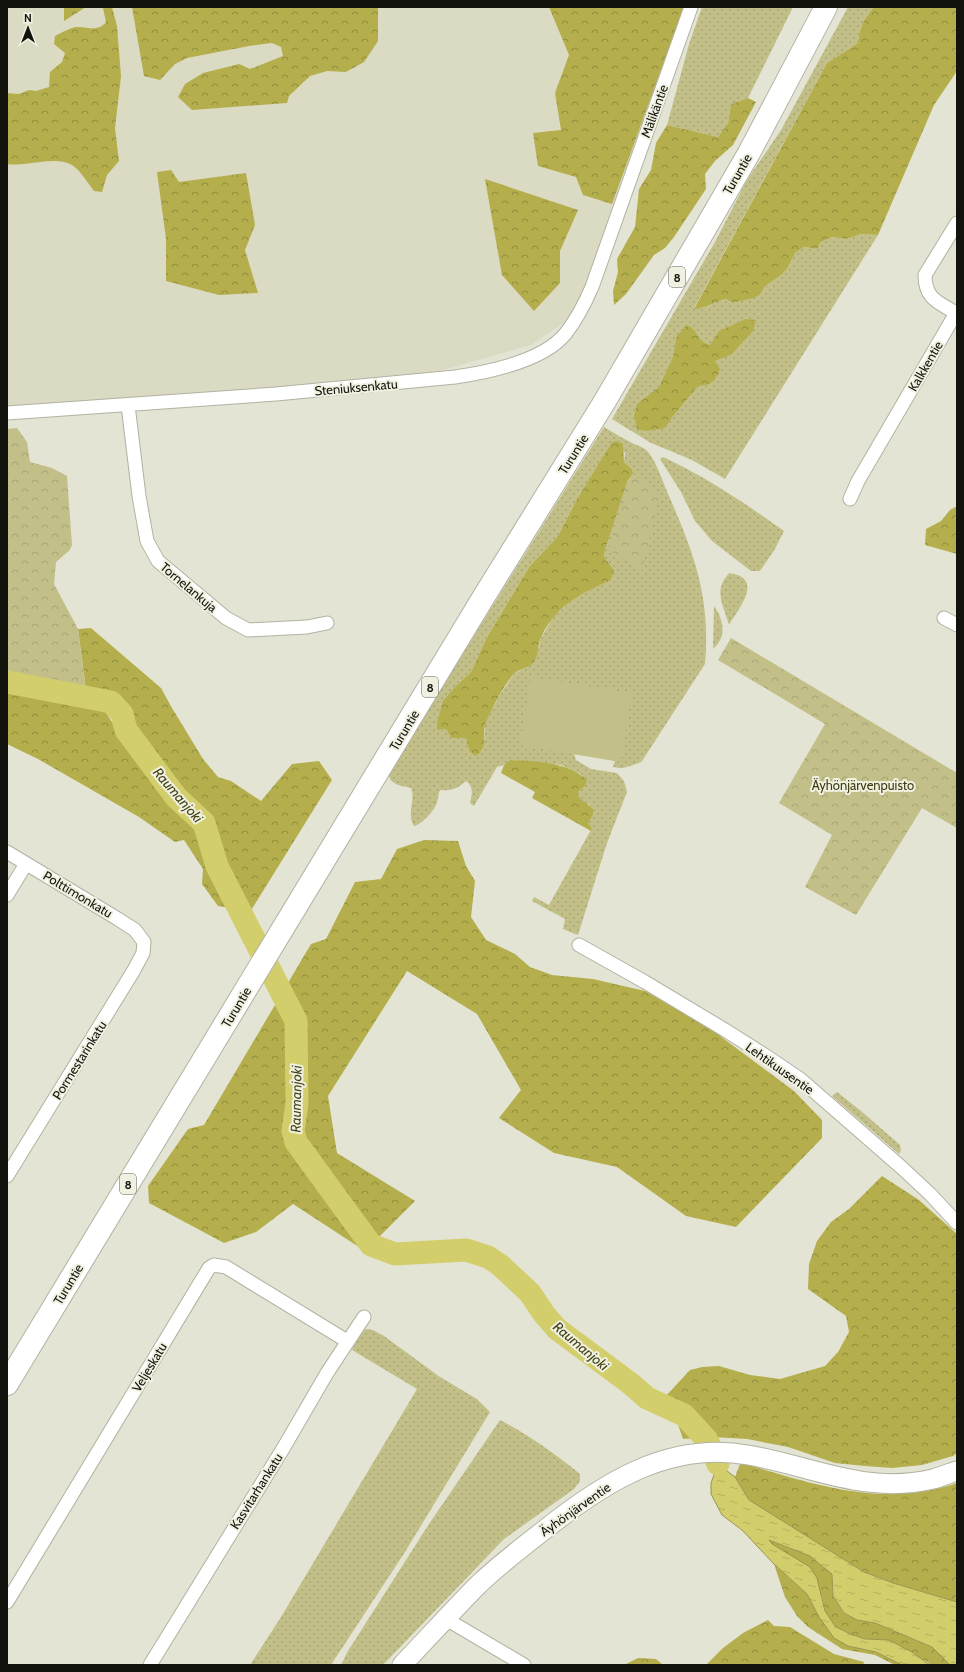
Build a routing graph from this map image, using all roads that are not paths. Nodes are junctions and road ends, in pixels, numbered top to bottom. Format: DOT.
graph roads {
  1 [pos="691,7"];
  2 [pos="826,7"];
  3 [pos="617,215"];
  4 [pos="957,223"];
  5 [pos="957,313"];
  6 [pos="128,405"];
  7 [pos="7,413"];
  8 [pos="850,499"];
  9 [pos="944,618"];
  10 [pos="327,623"];
  11 [pos="957,625"];
  12 [pos="7,852"];
  13 [pos="26,864"];
  14 [pos="7,895"];
  15 [pos="144,942"];
  16 [pos="579,946"];
  17 [pos="7,1176"];
  18 [pos="957,1223"];
  19 [pos="364,1317"];
  20 [pos="347,1341"];
  21 [pos="7,1384"];
  22 [pos="957,1470"];
  23 [pos="7,1602"];
  24 [pos="446,1619"];
  25 [pos="150,1665"];
  26 [pos="402,1665"];
  27 [pos="524,1665"];
  1 -- 3 [label="street, Mälikäntie"];
  2 -- 21 [label="highway, Turuntie / 8"];
  3 -- 6 [label="street, Steniuksenkatu"];
  4 -- 5 [label="street, Kalkkentie"];
  5 -- 8 [label="street, Kalkkentie"];
  6 -- 7 [label="street, Steniuksenkatu"];
  6 -- 10 [label="street, Tornelankuja"];
  9 -- 11 [label="street"];
  12 -- 13 [label="street, Polttimonkatu"];
  13 -- 14 [label="street"];
  13 -- 15 [label="street, Polttimonkatu"];
  15 -- 17 [label="street, Pormestarinkatu"];
  16 -- 18 [label="street, Lehtikuusentie"];
  19 -- 20 [label="street, Kasvitarhankatu"];
  20 -- 23 [label="street, Veljeskatu"];
  20 -- 25 [label="street, Kasvitarhankatu"];
  22 -- 24 [label="main road, Äyhönjärventie"];
  24 -- 26 [label="main road, Äyhönjärventie"];
  24 -- 27 [label="street"];
}
